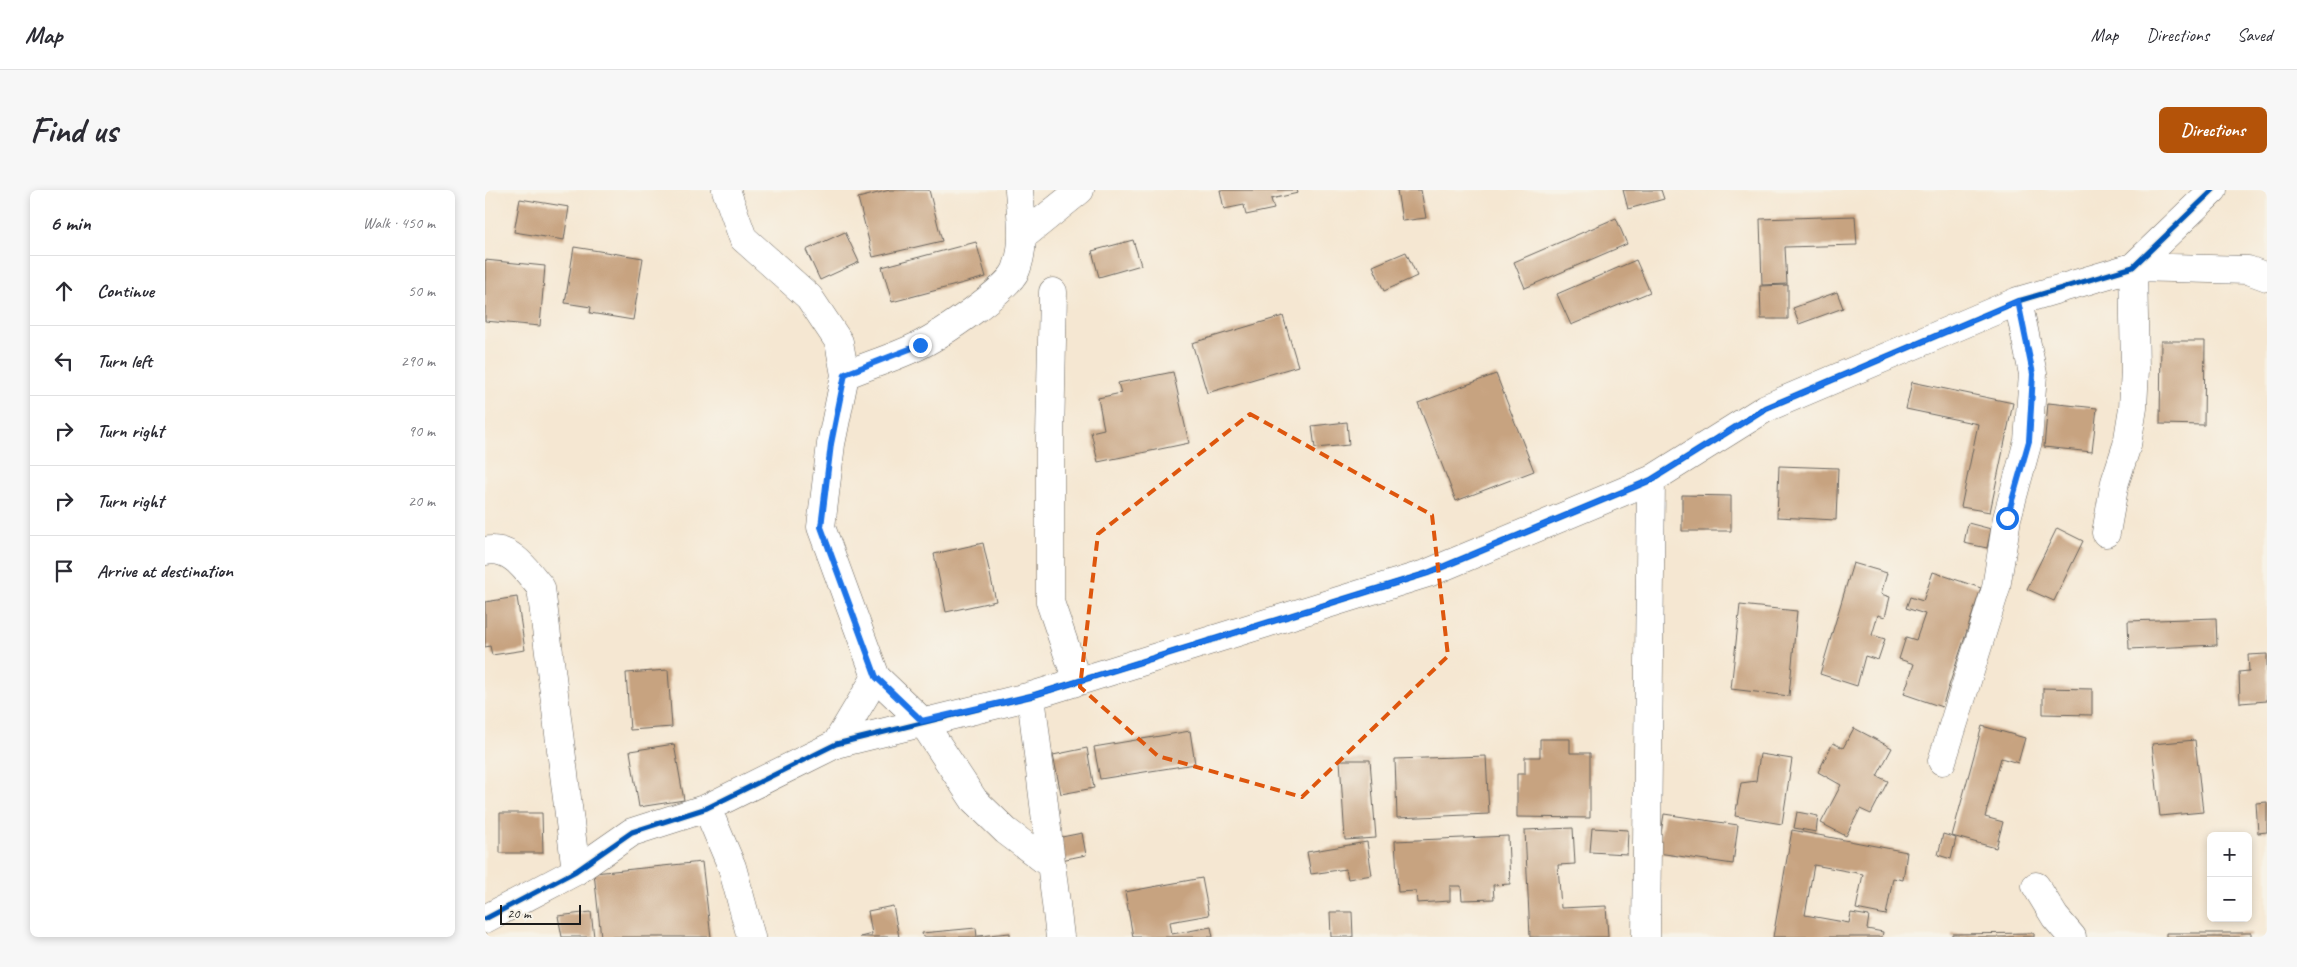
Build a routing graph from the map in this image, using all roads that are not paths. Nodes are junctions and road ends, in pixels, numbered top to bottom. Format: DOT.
graph roads {
  1 [pos="726,190"];
  2 [pos="1019,190"];
  3 [pos="1081,190"];
  4 [pos="2213,190"];
  5 [pos="1022,238"];
  6 [pos="2133,267"];
  7 [pos="2267,277"];
  8 [pos="1053,292"];
  9 [pos="2018,301"];
  10 [pos="845,374"];
  11 [pos="1651,480"];
  12 [pos="2106,533"];
  13 [pos="485,551"];
  14 [pos="876,677"];
  15 [pos="1077,681"];
  16 [pos="1031,696"];
  17 [pos="922,721"];
  18 [pos="836,744"];
  19 [pos="1942,761"];
  20 [pos="707,808"];
  21 [pos="1051,865"];
  22 [pos="577,871"];
  23 [pos="2036,886"];
  24 [pos="485,919"];
  25 [pos="751,937"];
  26 [pos="1060,937"];
  27 [pos="1647,937"];
  28 [pos="2072,937"];
  1 -- 10 [label="street"];
  2 -- 5 [label="street"];
  3 -- 5 [label="street"];
  4 -- 6 [label="street"];
  5 -- 10 [label="street"];
  6 -- 7 [label="street"];
  6 -- 9 [label="street"];
  6 -- 12 [label="street"];
  8 -- 15 [label="street"];
  9 -- 11 [label="street"];
  9 -- 19 [label="street"];
  10 -- 14 [label="street"];
  11 -- 15 [label="street"];
  11 -- 27 [label="street"];
  13 -- 22 [label="street"];
  14 -- 17 [label="street"];
  14 -- 18 [label="street"];
  15 -- 16 [label="street"];
  16 -- 17 [label="street"];
  16 -- 21 [label="street"];
  17 -- 18 [label="street"];
  17 -- 21 [label="street"];
  18 -- 20 [label="street"];
  20 -- 22 [label="street"];
  20 -- 25 [label="street"];
  21 -- 26 [label="street"];
  22 -- 24 [label="street"];
  23 -- 28 [label="street"];
}
